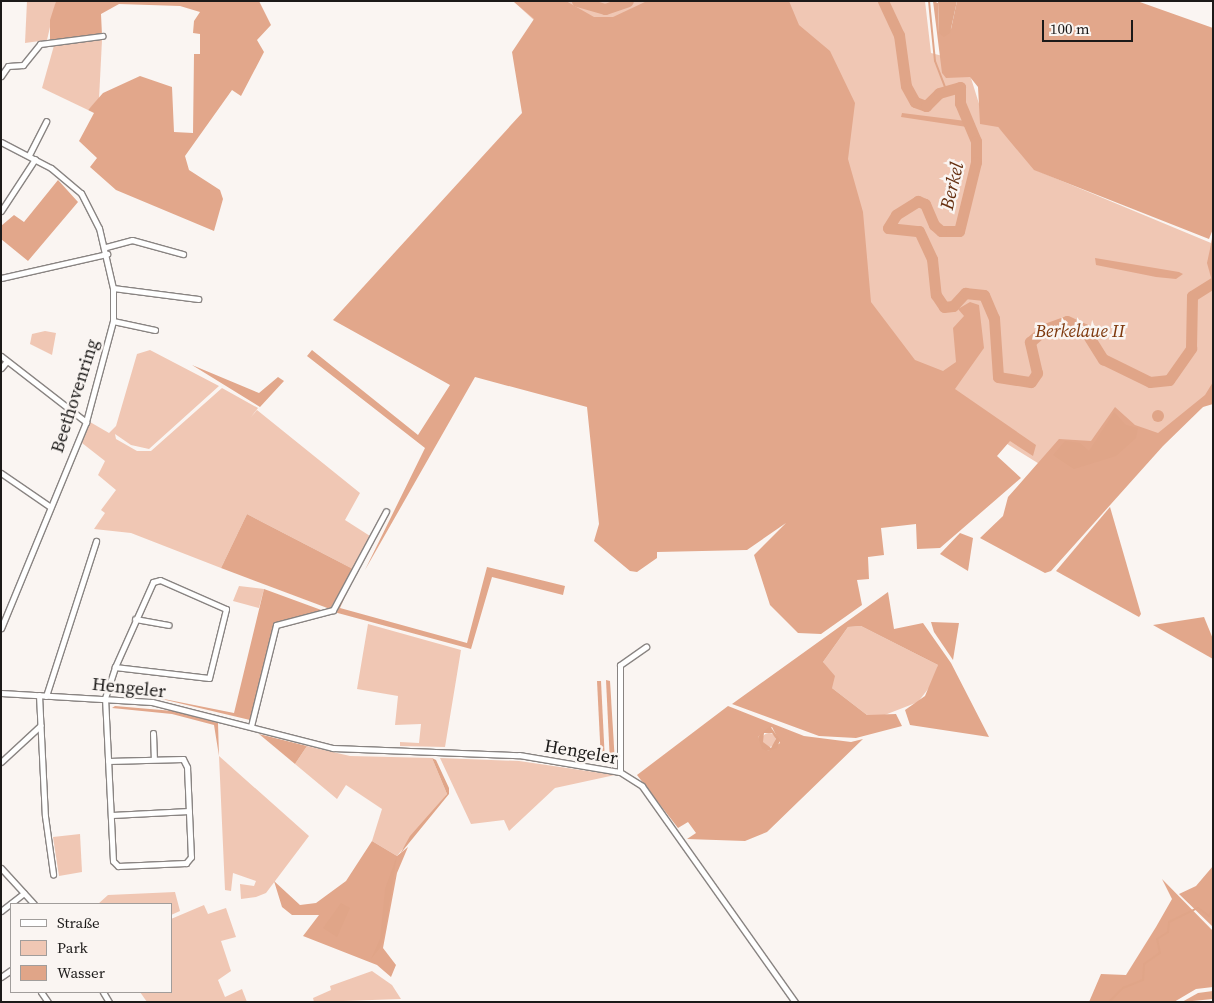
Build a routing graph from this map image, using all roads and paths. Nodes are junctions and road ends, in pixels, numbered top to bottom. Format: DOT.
graph roads {
  1 [pos="102,36"];
  2 [pos="1,76"];
  3 [pos="46,121"];
  4 [pos="1,142"];
  5 [pos="28,155"];
  6 [pos="35,159"];
  7 [pos="1,211"];
  8 [pos="106,247"];
  9 [pos="107,254"];
  10 [pos="183,254"];
  11 [pos="1,278"];
  12 [pos="113,288"];
  13 [pos="198,300"];
  14 [pos="113,322"];
  15 [pos="155,330"];
  16 [pos="1,356"];
  17 [pos="7,360"];
  18 [pos="1,368"];
  19 [pos="86,422"];
  20 [pos="1,473"];
  21 [pos="49,506"];
  22 [pos="386,511"];
  23 [pos="96,541"];
  24 [pos="135,619"];
  25 [pos="168,626"];
  26 [pos="1,628"];
  27 [pos="646,647"];
  28 [pos="115,667"];
  29 [pos="1,693"];
  30 [pos="40,695"];
  31 [pos="46,696"];
  32 [pos="105,698"];
  33 [pos="41,725"];
  34 [pos="251,726"];
  35 [pos="153,733"];
  36 [pos="154,759"];
  37 [pos="108,761"];
  38 [pos="1,762"];
  39 [pos="620,772"];
  40 [pos="189,811"];
  41 [pos="112,815"];
  42 [pos="1,868"];
  43 [pos="53,874"];
  44 [pos="24,893"];
  45 [pos="10,903"];
  46 [pos="33,903"];
  47 [pos="795,1002"];
  1 -- 2 [label="street"];
  3 -- 5 [label="street"];
  4 -- 5 [label="street, Beethovenring"];
  5 -- 6 [label="street, Beethovenring"];
  6 -- 7 [label="street"];
  6 -- 8 [label="street, Beethovenring"];
  8 -- 9 [label="street, Beethovenring"];
  8 -- 10 [label="street"];
  9 -- 11 [label="street"];
  9 -- 12 [label="street, Beethovenring"];
  12 -- 13 [label="street"];
  12 -- 14 [label="street, Beethovenring"];
  14 -- 15 [label="street, Beethovenring"];
  14 -- 19 [label="street, Beethovenring"];
  16 -- 17 [label="street"];
  17 -- 18 [label="street"];
  17 -- 19 [label="street"];
  19 -- 21 [label="street, Beethovenring"];
  20 -- 21 [label="street"];
  21 -- 26 [label="street, Beethovenring"];
  22 -- 34 [label="street"];
  23 -- 31 [label="street"];
  24 -- 25 [label="street"];
  24 -- 28 [label="street"];
  24 -- 28 [label="street"];
  27 -- 39 [label="street"];
  28 -- 32 [label="street"];
  29 -- 30 [label="street, Hengeler"];
  30 -- 31 [label="street, Hengeler"];
  30 -- 33 [label="street"];
  31 -- 32 [label="street, Hengeler"];
  32 -- 34 [label="street, Hengeler"];
  32 -- 37 [label="street"];
  33 -- 38 [label="street"];
  33 -- 43 [label="street"];
  34 -- 39 [label="street, Hengeler"];
  35 -- 36 [label="street"];
  36 -- 37 [label="street"];
  36 -- 40 [label="street"];
  37 -- 41 [label="street"];
  39 -- 47 [label="street, Hengeler"];
  40 -- 41 [label="street"];
  40 -- 41 [label="street"];
  42 -- 44 [label="street"];
  44 -- 45 [label="street"];
  44 -- 46 [label="street"];
}
